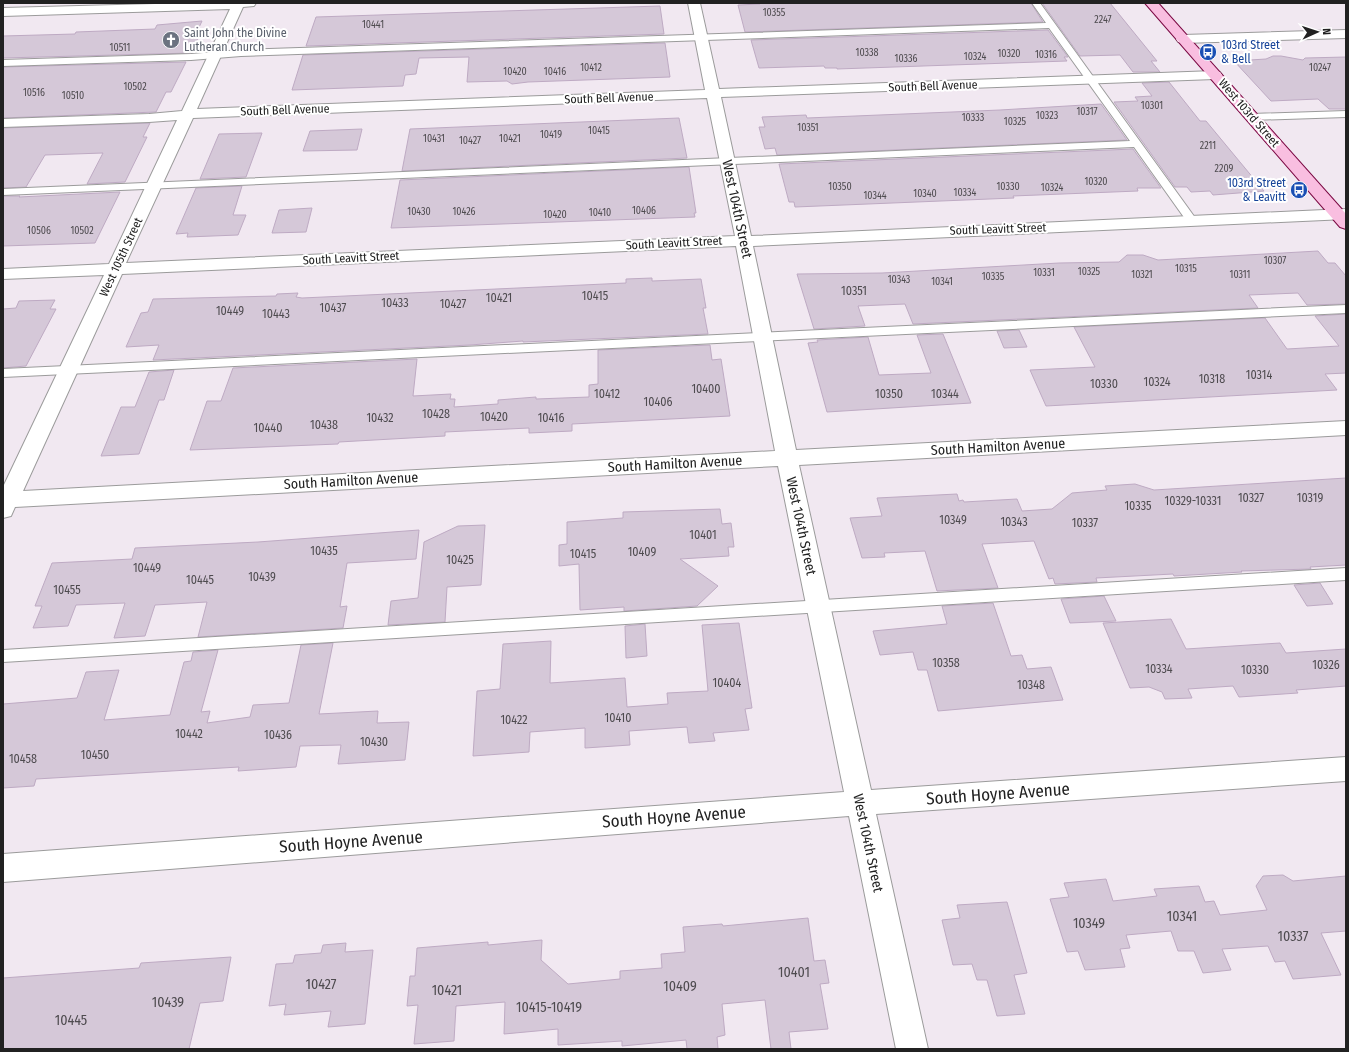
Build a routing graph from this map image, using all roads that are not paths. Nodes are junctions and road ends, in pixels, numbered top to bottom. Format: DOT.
graph roads {
  1 [pos="243,3"];
  2 [pos="694,3"];
  3 [pos="1036,3"];
  4 [pos="1151,3"];
  5 [pos="3,12"];
  6 [pos="1052,25"];
  7 [pos="1346,34"];
  8 [pos="702,37"];
  9 [pos="1183,40"];
  10 [pos="215,55"];
  11 [pos="3,63"];
  12 [pos="1215,75"];
  13 [pos="1091,80"];
  14 [pos="714,94"];
  15 [pos="1346,114"];
  16 [pos="186,115"];
  17 [pos="1252,117"];
  18 [pos="3,123"];
  19 [pos="1137,144"];
  20 [pos="728,161"];
  21 [pos="154,185"];
  22 [pos="3,192"];
  23 [pos="1343,217"];
  24 [pos="1192,220"];
  25 [pos="744,240"];
  26 [pos="116,269"];
  27 [pos="3,274"];
  28 [pos="1346,309"];
  29 [pos="763,337"];
  30 [pos="68,370"];
  31 [pos="3,373"];
  32 [pos="1346,428"];
  33 [pos="787,458"];
  34 [pos="5,503"];
  35 [pos="1346,574"];
  36 [pos="818,606"];
  37 [pos="3,656"];
  38 [pos="1346,769"];
  39 [pos="860,803"];
  40 [pos="3,868"];
  41 [pos="912,1049"];
  1 -- 5 [label="street"];
  1 -- 10 [label="street, West 105th Street"];
  2 -- 8 [label="street, West 104th Street"];
  3 -- 6 [label="lane"];
  4 -- 9 [label="main road, West 103rd Street"];
  6 -- 8 [label="lane"];
  6 -- 13 [label="lane"];
  7 -- 9 [label="street"];
  8 -- 10 [label="lane"];
  8 -- 14 [label="street, West 104th Street"];
  9 -- 12 [label="main road, West 103rd Street"];
  10 -- 11 [label="lane"];
  10 -- 16 [label="street, West 105th Street"];
  12 -- 13 [label="street, South Bell Avenue"];
  12 -- 17 [label="main road, West 103rd Street"];
  13 -- 14 [label="street, South Bell Avenue"];
  13 -- 19 [label="lane"];
  14 -- 16 [label="street, South Bell Avenue"];
  14 -- 20 [label="street, West 104th Street"];
  15 -- 17 [label="lane"];
  16 -- 18 [label="street, South Bell Avenue"];
  16 -- 21 [label="street, West 105th Street"];
  17 -- 23 [label="main road, West 103rd Street"];
  19 -- 20 [label="lane"];
  19 -- 24 [label="lane"];
  20 -- 21 [label="lane"];
  20 -- 25 [label="street, West 104th Street"];
  21 -- 22 [label="lane"];
  21 -- 26 [label="street, West 105th Street"];
  23 -- 24 [label="street, South Leavitt Street"];
  24 -- 25 [label="street, South Leavitt Street"];
  25 -- 26 [label="street, South Leavitt Street"];
  25 -- 29 [label="street, West 104th Street"];
  26 -- 27 [label="street, South Leavitt Street"];
  26 -- 30 [label="street, West 105th Street"];
  28 -- 29 [label="lane"];
  29 -- 30 [label="lane"];
  29 -- 33 [label="street, West 104th Street"];
  30 -- 31 [label="lane"];
  30 -- 34 [label="street, West 105th Street"];
  32 -- 33 [label="street, South Hamilton Avenue"];
  33 -- 34 [label="street, South Hamilton Avenue"];
  33 -- 36 [label="street, West 104th Street"];
  35 -- 36 [label="lane"];
  36 -- 37 [label="lane"];
  36 -- 39 [label="street, West 104th Street"];
  38 -- 39 [label="street, South Hoyne Avenue"];
  39 -- 40 [label="street, South Hoyne Avenue"];
  39 -- 41 [label="street, West 104th Street"];
}
